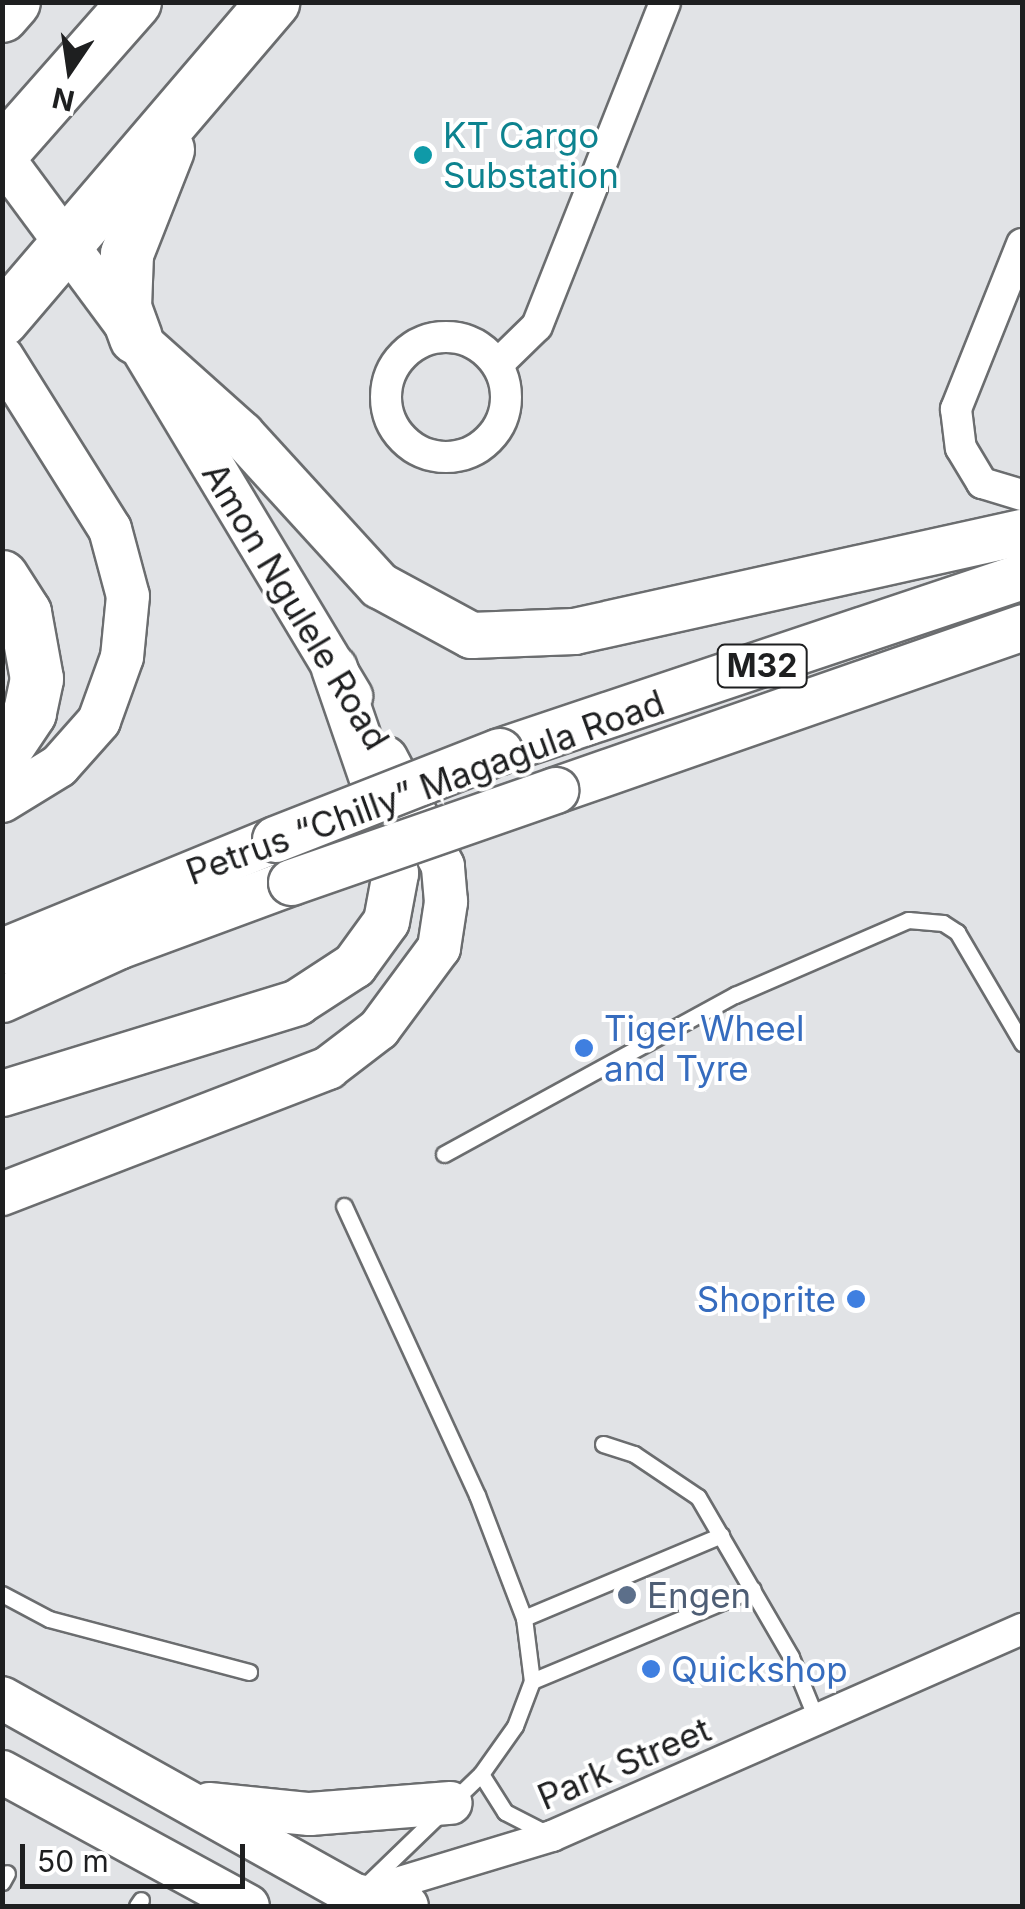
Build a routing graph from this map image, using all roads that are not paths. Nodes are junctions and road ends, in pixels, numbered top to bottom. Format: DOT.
graph roads {
  1 [pos="14,2"];
  2 [pos="135,2"];
  3 [pos="274,2"];
  4 [pos="664,2"];
  5 [pos="2,16"];
  6 [pos="194,100"];
  7 [pos="2,155"];
  8 [pos="1022,244"];
  9 [pos="67,247"];
  10 [pos="2,320"];
  11 [pos="136,339"];
  12 [pos="2,357"];
  13 [pos="498,364"];
  14 [pos="1022,495"];
  15 [pos="1022,532"];
  16 [pos="1022,576"];
  17 [pos="2,578"];
  18 [pos="1022,628"];
  19 [pos="334,668"];
  20 [pos="2,755"];
  21 [pos="2,801"];
  22 [pos="2,951"];
  23 [pos="2,999"];
  24 [pos="1022,1043"];
  25 [pos="2,1094"];
  26 [pos="444,1154"];
  27 [pos="2,1194"];
  28 [pos="344,1206"];
  29 [pos="604,1444"];
  30 [pos="721,1536"];
  31 [pos="753,1589"];
  32 [pos="2,1594"];
  33 [pos="524,1618"];
  34 [pos="1022,1628"];
  35 [pos="249,1672"];
  36 [pos="532,1682"];
  37 [pos="2,1698"];
  38 [pos="818,1722"];
  39 [pos="2,1772"];
  40 [pos="466,1789"];
  41 [pos="194,1802"];
  42 [pos="552,1836"];
  43 [pos="352,1901"];
  44 [pos="248,1906"];
  45 [pos="406,1906"];
  1 -- 5 [label="highway"];
  2 -- 7 [label="highway"];
  3 -- 6 [label="highway"];
  4 -- 13 [label="street"];
  6 -- 9 [label="highway"];
  6 -- 11 [label="highway"];
  7 -- 9 [label="main road, Amon Ngulele Road"];
  8 -- 14 [label="street"];
  9 -- 10 [label="highway"];
  9 -- 11 [label="main road, Amon Ngulele Road"];
  11 -- 15 [label="main road"];
  11 -- 19 [label="main road, Amon Ngulele Road"];
  12 -- 21 [label="main road"];
  13 -- 13 [label="street"];
  16 -- 22 [label="main road, Petrus “Chilly” Magagula Road / M32, bridge"];
  17 -- 20 [label="highway"];
  18 -- 23 [label="main road, Petrus “Chilly” Magagula Road / M32, bridge"];
  19 -- 25 [label="main road"];
  19 -- 27 [label="main road, Amon Ngulele Road"];
  24 -- 26 [label="lane"];
  28 -- 33 [label="lane"];
  29 -- 30 [label="lane"];
  30 -- 31 [label="lane"];
  30 -- 33 [label="lane"];
  31 -- 36 [label="lane"];
  31 -- 38 [label="lane"];
  32 -- 35 [label="lane"];
  33 -- 36 [label="lane"];
  34 -- 38 [label="street, Park Street"];
  36 -- 40 [label="lane"];
  37 -- 41 [label="main road"];
  38 -- 42 [label="street, Park Street"];
  39 -- 44 [label="main road"];
  40 -- 41 [label="main road"];
  40 -- 42 [label="lane"];
  40 -- 43 [label="lane"];
  41 -- 43 [label="main road"];
  42 -- 43 [label="street, Park Street"];
  43 -- 45 [label="main road"];
}
